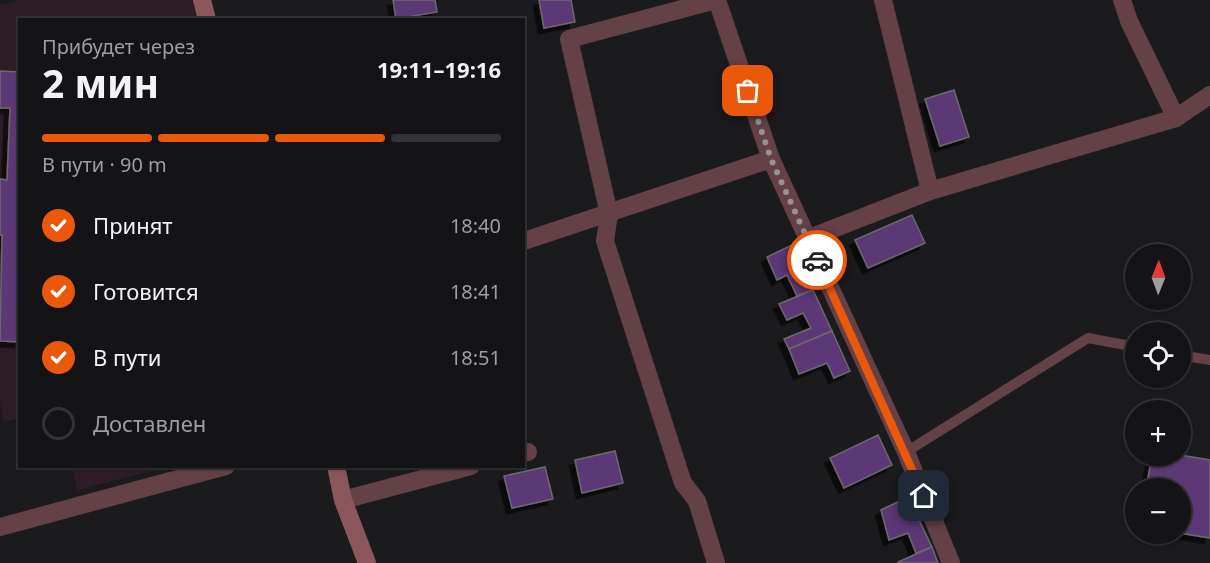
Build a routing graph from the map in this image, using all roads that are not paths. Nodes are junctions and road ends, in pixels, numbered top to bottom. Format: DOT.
graph roads {
  1 [pos="202,0"];
  2 [pos="717,0"];
  3 [pos="883,0"];
  4 [pos="1122,0"];
  5 [pos="206,18"];
  6 [pos="1210,95"];
  7 [pos="1176,118"];
  8 [pos="771,159"];
  9 [pos="930,191"];
  10 [pos="609,214"];
  11 [pos="807,239"];
  12 [pos="525,241"];
  13 [pos="1125,345"];
  14 [pos="1191,357"];
  15 [pos="1210,360"];
  16 [pos="906,452"];
  17 [pos="219,468"];
  18 [pos="336,468"];
  19 [pos="463,468"];
  20 [pos="343,500"];
  21 [pos="0,527"];
  22 [pos="367,563"];
  23 [pos="716,563"];
  24 [pos="951,563"];
  1 -- 5 [label="main road"];
  2 -- 8 [label="street"];
  2 -- 10 [label="street"];
  3 -- 9 [label="street"];
  4 -- 7 [label="street"];
  6 -- 7 [label="street"];
  7 -- 9 [label="street"];
  8 -- 10 [label="street"];
  8 -- 11 [label="street"];
  9 -- 11 [label="street"];
  10 -- 12 [label="street"];
  10 -- 23 [label="street"];
  11 -- 16 [label="street"];
  13 -- 16 [label="lane"];
  14 -- 15 [label="lane"];
  16 -- 24 [label="street"];
  17 -- 21 [label="street"];
  18 -- 20 [label="main road"];
  19 -- 20 [label="street"];
  20 -- 22 [label="main road"];
}
